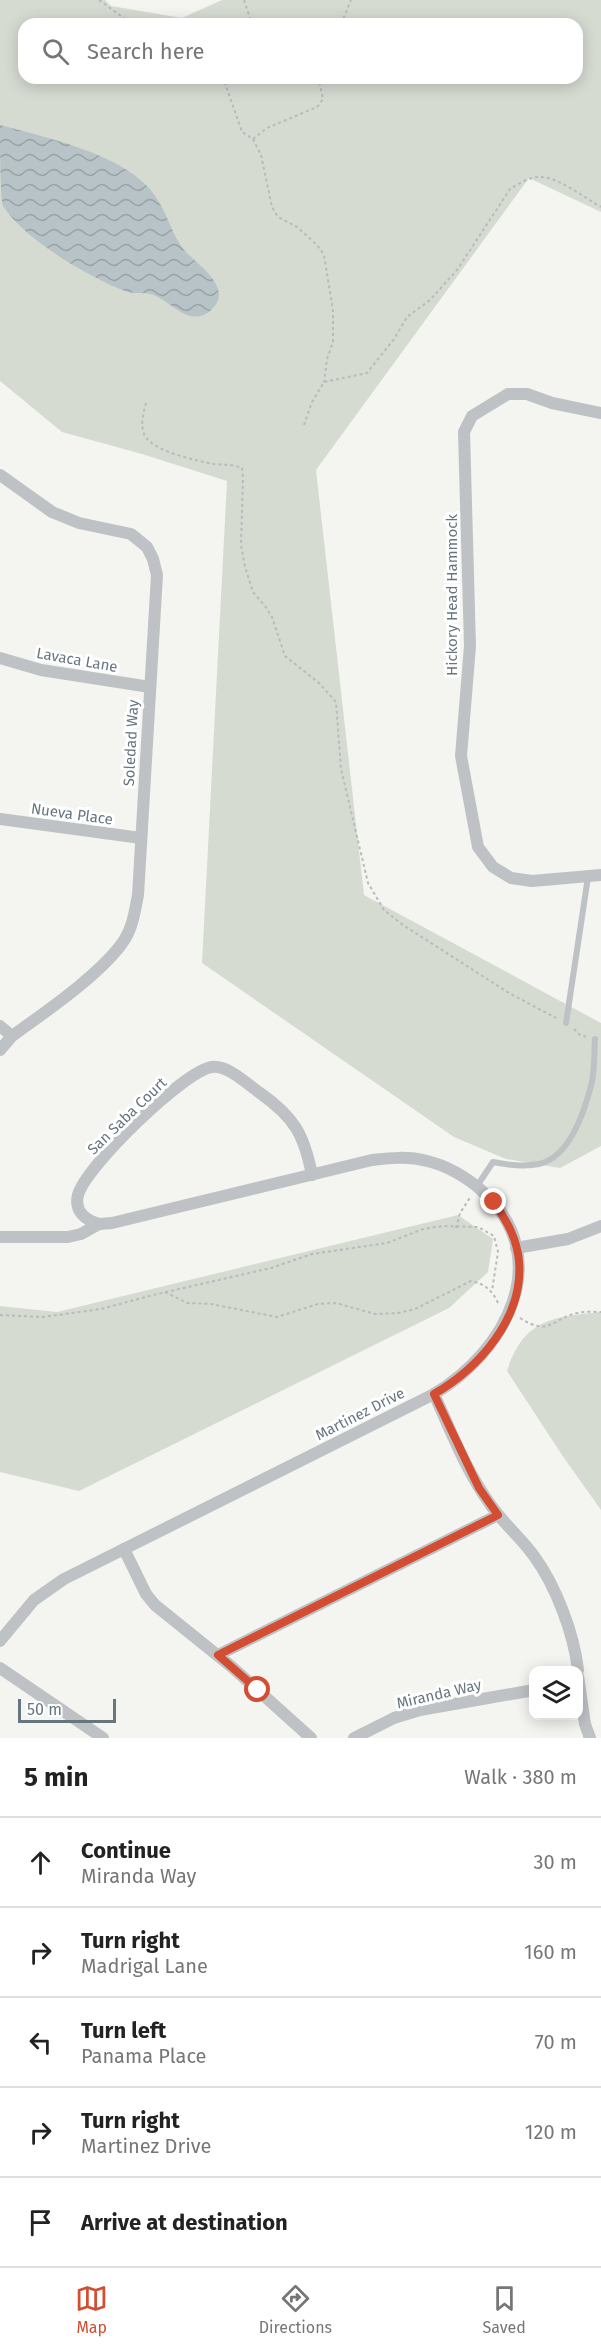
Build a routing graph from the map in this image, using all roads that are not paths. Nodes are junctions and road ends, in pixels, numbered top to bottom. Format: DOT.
graph roads {
  1 [pos="601,413"];
  2 [pos="0,475"];
  3 [pos="0,658"];
  4 [pos="150,687"];
  5 [pos="0,819"];
  6 [pos="141,838"];
  7 [pos="595,875"];
  8 [pos="566,1023"];
  9 [pos="0,1026"];
  10 [pos="12,1036"];
  11 [pos="595,1039"];
  12 [pos="0,1050"];
  13 [pos="312,1175"];
  14 [pos="477,1186"];
  15 [pos="99,1224"];
  16 [pos="601,1226"];
  17 [pos="0,1237"];
  18 [pos="516,1248"];
  19 [pos="434,1394"];
  20 [pos="498,1515"];
  21 [pos="124,1549"];
  22 [pos="0,1641"];
  23 [pos="218,1655"];
  24 [pos="577,1666"];
  25 [pos="0,1668"];
  26 [pos="529,1691"];
  27 [pos="583,1710"];
  28 [pos="103,1738"];
  29 [pos="310,1738"];
  30 [pos="354,1738"];
  31 [pos="590,1738"];
  1 -- 7 [label="street, Hickory Head Hammock"];
  2 -- 4 [label="street, Soledad Way"];
  3 -- 4 [label="street, Lavaca Lane"];
  4 -- 6 [label="street, Soledad Way"];
  5 -- 6 [label="street, Nueva Place"];
  6 -- 10 [label="street, Soledad Way"];
  7 -- 8 [label="lane"];
  9 -- 10 [label="street"];
  10 -- 12 [label="street, Soledad Way"];
  11 -- 14 [label="lane"];
  13 -- 14 [label="street, Martinez Drive"];
  13 -- 15 [label="street, Martinez Drive"];
  13 -- 15 [label="street, San Saba Court"];
  14 -- 18 [label="street, Martinez Drive"];
  15 -- 17 [label="street, Martinez Drive"];
  16 -- 18 [label="street"];
  18 -- 19 [label="street, Martinez Drive"];
  19 -- 20 [label="street"];
  19 -- 21 [label="street, Martinez Drive"];
  20 -- 23 [label="street"];
  20 -- 24 [label="street"];
  21 -- 22 [label="street, Martinez Drive"];
  21 -- 23 [label="street"];
  23 -- 29 [label="street"];
  25 -- 28 [label="street"];
  26 -- 30 [label="street, Miranda Way"];
  27 -- 31 [label="street"];
}
